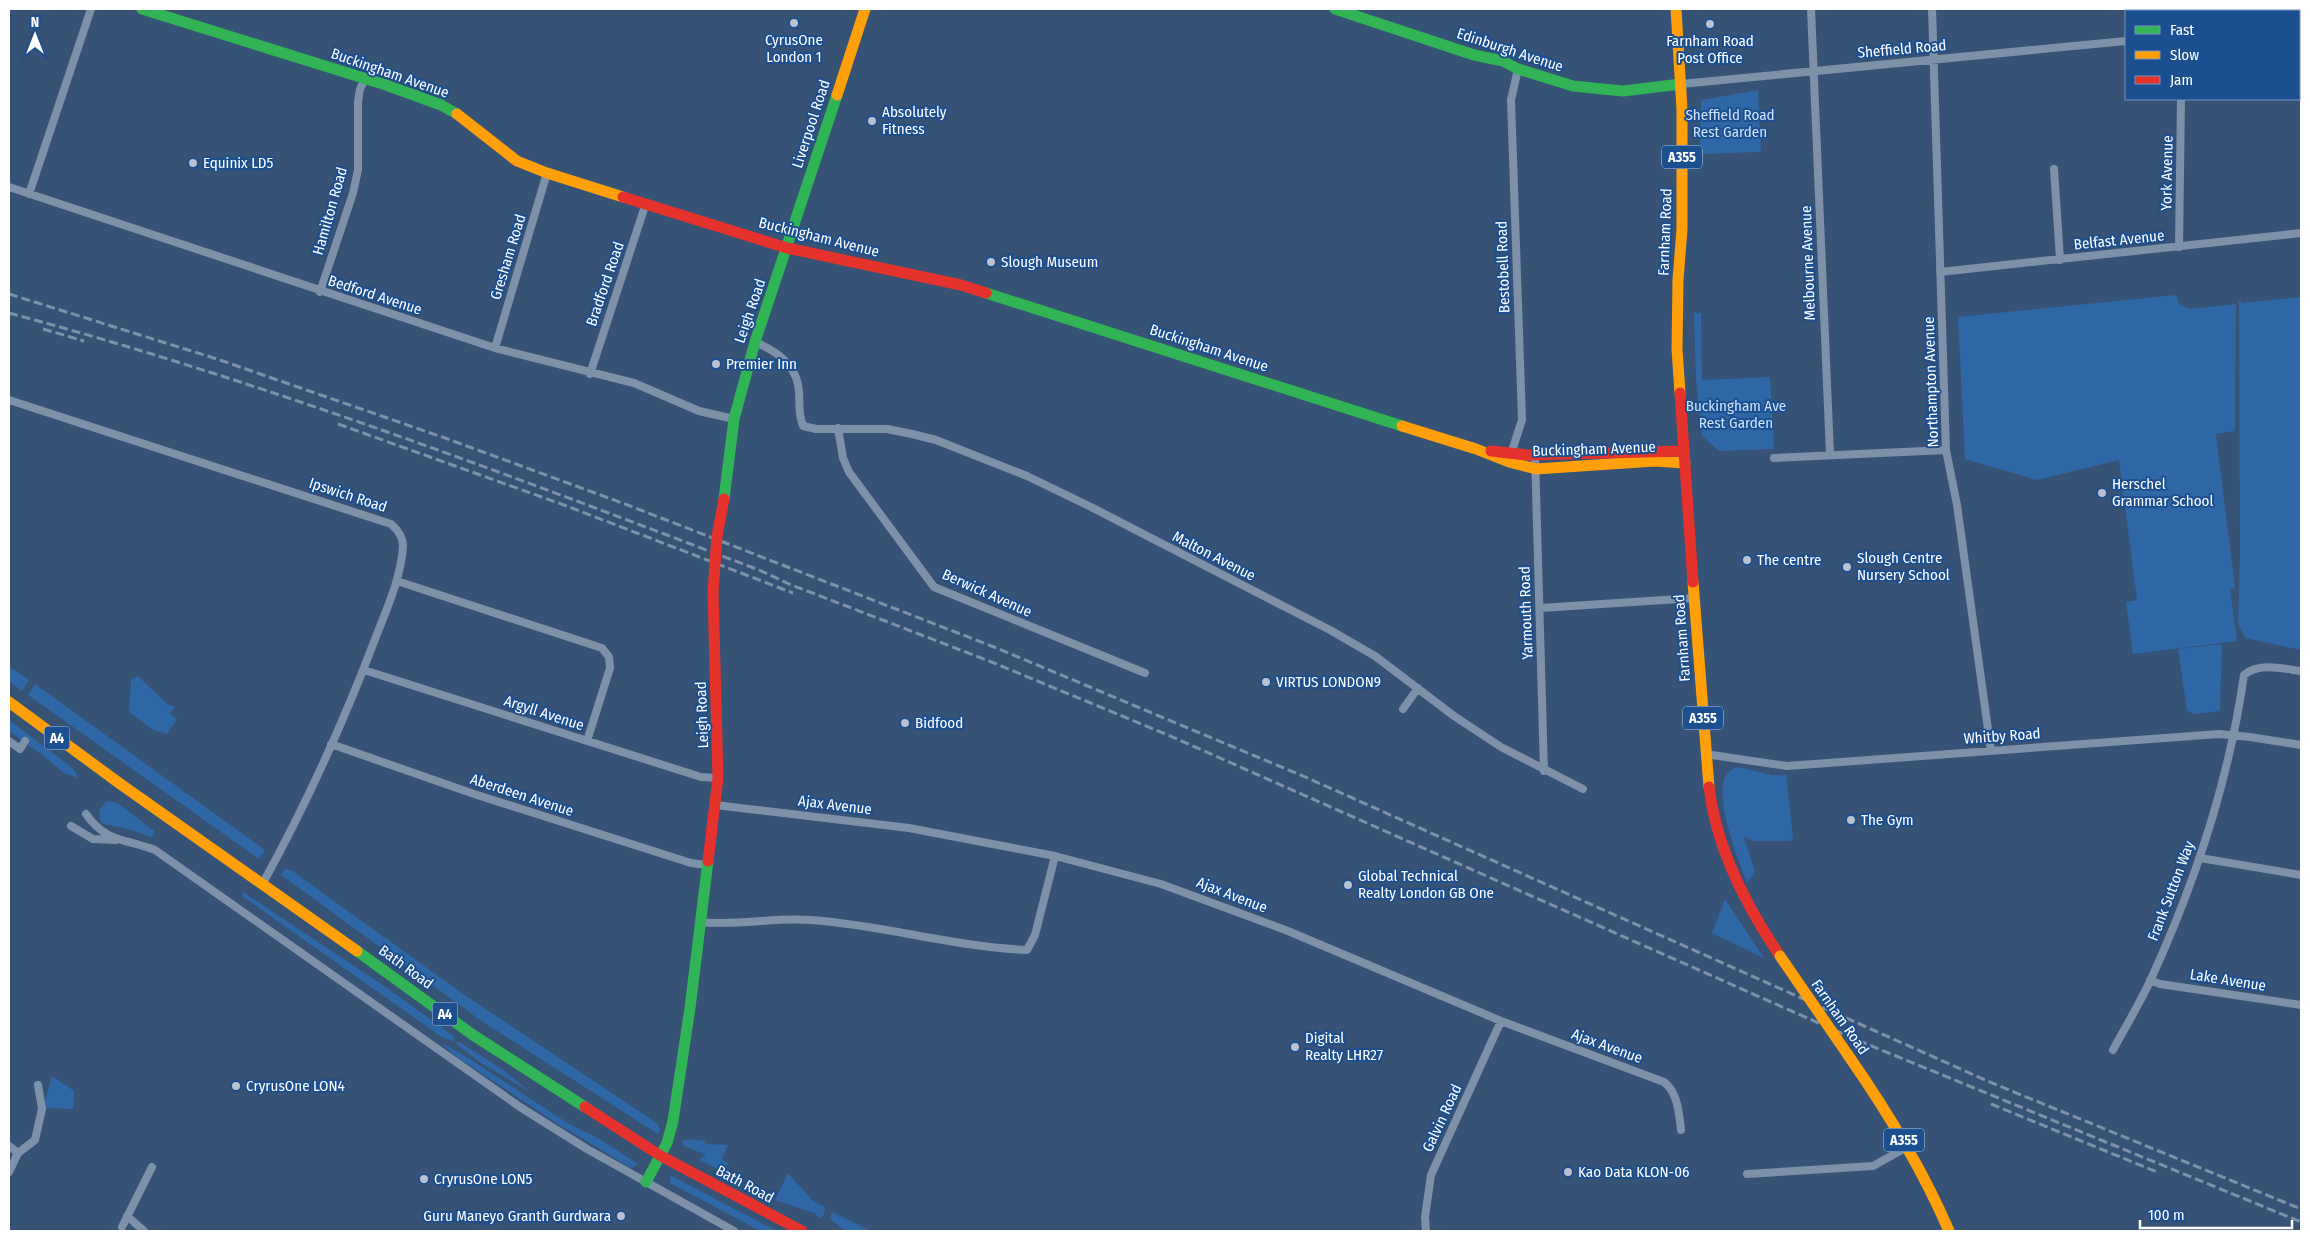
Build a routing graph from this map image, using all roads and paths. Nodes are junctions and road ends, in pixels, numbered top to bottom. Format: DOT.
graph roads {
  1 [pos="92,9"];
  2 [pos="142,9"];
  3 [pos="865,9"];
  4 [pos="1335,9"];
  5 [pos="1676,9"];
  6 [pos="1811,9"];
  7 [pos="1932,9"];
  8 [pos="2125,42"];
  9 [pos="1933,60"];
  10 [pos="1518,69"];
  11 [pos="1813,71"];
  12 [pos="365,79"];
  13 [pos="1681,84"];
  14 [pos="2182,100"];
  15 [pos="2054,169"];
  16 [pos="547,173"];
  17 [pos="9,188"];
  18 [pos="29,194"];
  19 [pos="646,203"];
  20 [pos="2301,233"];
  21 [pos="2179,247"];
  22 [pos="787,248"];
  23 [pos="2060,260"];
  24 [pos="1940,272"];
  25 [pos="320,292"];
  26 [pos="755,342"];
  27 [pos="495,348"];
  28 [pos="590,374"];
  29 [pos="9,400"];
  30 [pos="734,419"];
  31 [pos="838,428"];
  32 [pos="1684,450"];
  33 [pos="1946,450"];
  34 [pos="1830,454"];
  35 [pos="1535,455"];
  36 [pos="1510,458"];
  37 [pos="1774,458"];
  38 [pos="1685,464"];
  39 [pos="1536,469"];
  40 [pos="397,581"];
  41 [pos="1694,598"];
  42 [pos="1540,608"];
  43 [pos="364,670"];
  44 [pos="2301,671"];
  45 [pos="1145,673"];
  46 [pos="1418,688"];
  47 [pos="9,702"];
  48 [pos="1403,708"];
  49 [pos="2235,735"];
  50 [pos="9,741"];
  51 [pos="25,741"];
  52 [pos="587,741"];
  53 [pos="331,744"];
  54 [pos="2301,746"];
  55 [pos="1991,751"];
  56 [pos="1705,754"];
  57 [pos="1544,771"];
  58 [pos="718,778"];
  59 [pos="1582,789"];
  60 [pos="715,805"];
  61 [pos="86,814"];
  62 [pos="71,826"];
  63 [pos="116,840"];
  64 [pos="1055,856"];
  65 [pos="2200,858"];
  66 [pos="707,865"];
  67 [pos="2301,875"];
  68 [pos="263,883"];
  69 [pos="701,922"];
  70 [pos="2150,980"];
  71 [pos="2301,1005"];
  72 [pos="1501,1022"];
  73 [pos="2113,1050"];
  74 [pos="38,1085"];
  75 [pos="1681,1130"];
  76 [pos="9,1146"];
  77 [pos="1908,1147"];
  78 [pos="18,1153"];
  79 [pos="661,1156"];
  80 [pos="152,1167"];
  81 [pos="9,1172"];
  82 [pos="1746,1174"];
  83 [pos="1766,1174"];
  84 [pos="646,1182"];
  85 [pos="1766,1182"];
  86 [pos="127,1216"];
  87 [pos="122,1227"];
  88 [pos="144,1231"];
  89 [pos="734,1231"];
  90 [pos="802,1231"];
  91 [pos="1426,1231"];
  92 [pos="1949,1231"];
  1 -- 18 [label="street"];
  2 -- 12 [label="street, Buckingham Avenue"];
  3 -- 22 [label="street, Liverpool Road"];
  4 -- 10 [label="street, Edinburgh Avenue"];
  5 -- 13 [label="street, Farnham Road / A355"];
  6 -- 11 [label="street, Melbourne Avenue"];
  7 -- 9 [label="street, Northampton Avenue"];
  8 -- 9 [label="street, Sheffield Road"];
  9 -- 11 [label="street, Sheffield Road"];
  9 -- 24 [label="street, Northampton Avenue"];
  10 -- 13 [label="street, Edinburgh Avenue"];
  10 -- 36 [label="street, Bestobell Road"];
  11 -- 13 [label="street, Sheffield Road"];
  11 -- 34 [label="street, Melbourne Avenue"];
  12 -- 16 [label="street, Buckingham Avenue"];
  12 -- 25 [label="street, Hamilton Road"];
  13 -- 32 [label="street, Farnham Road / A355"];
  14 -- 21 [label="street, York Avenue"];
  15 -- 23 [label="street"];
  16 -- 19 [label="street, Buckingham Avenue"];
  16 -- 27 [label="street, Gresham Road"];
  17 -- 18 [label="street, Bedford Avenue"];
  18 -- 25 [label="street, Bedford Avenue"];
  19 -- 22 [label="street, Buckingham Avenue"];
  19 -- 28 [label="street, Bradford Road"];
  20 -- 21 [label="street, Belfast Avenue"];
  21 -- 23 [label="street, Belfast Avenue"];
  22 -- 26 [label="street, Leigh Road"];
  22 -- 36 [label="street, Buckingham Avenue"];
  23 -- 24 [label="street, Belfast Avenue"];
  24 -- 33 [label="street, Northampton Avenue"];
  25 -- 27 [label="street, Bedford Avenue"];
  26 -- 30 [label="street, Leigh Road"];
  26 -- 31 [label="street, Malton Avenue"];
  27 -- 28 [label="street, Bedford Avenue"];
  28 -- 30 [label="street, Bedford Avenue"];
  29 -- 40 [label="street, Ipswich Road"];
  30 -- 58 [label="street, Leigh Road, bridge"];
  31 -- 45 [label="street, Berwick Avenue"];
  31 -- 46 [label="street, Malton Avenue"];
  32 -- 35 [label="street, Buckingham Avenue"];
  32 -- 38 [label="street, Farnham Road / A355"];
  33 -- 34 [label="street"];
  33 -- 55 [label="street, Northampton Avenue"];
  34 -- 37 [label="street"];
  35 -- 36 [label="street, Buckingham Avenue"];
  35 -- 39 [label="street, Yarmouth Road"];
  36 -- 39 [label="street, Buckingham Avenue"];
  38 -- 39 [label="street, Buckingham Avenue"];
  38 -- 41 [label="street, Farnham Road / A355"];
  39 -- 42 [label="street, Yarmouth Road"];
  40 -- 43 [label="street, Ipswich Road"];
  40 -- 52 [label="street"];
  41 -- 42 [label="street"];
  41 -- 56 [label="street, Farnham Road / A355"];
  42 -- 57 [label="street, Yarmouth Road"];
  43 -- 52 [label="street, Argyll Avenue"];
  43 -- 53 [label="street, Ipswich Road"];
  44 -- 49 [label="street, Frank Sutton Way"];
  46 -- 48 [label="street"];
  46 -- 57 [label="street, Malton Avenue"];
  47 -- 68 [label="street, Bath Road / A4"];
  49 -- 54 [label="street, Whitby Road"];
  49 -- 55 [label="street, Whitby Road"];
  49 -- 65 [label="street, Frank Sutton Way"];
  50 -- 51 [label="street"];
  52 -- 58 [label="street, Argyll Avenue"];
  53 -- 66 [label="street, Aberdeen Avenue"];
  53 -- 68 [label="street, Ipswich Road"];
  55 -- 56 [label="street, Whitby Road"];
  56 -- 77 [label="street, Farnham Road / A355, bridge"];
  57 -- 59 [label="street, Malton Avenue"];
  58 -- 60 [label="street, Leigh Road"];
  60 -- 64 [label="street, Ajax Avenue"];
  60 -- 66 [label="street, Leigh Road"];
  61 -- 63 [label="street"];
  62 -- 63 [label="street"];
  63 -- 84 [label="street"];
  64 -- 69 [label="street"];
  64 -- 72 [label="street, Ajax Avenue"];
  65 -- 67 [label="street"];
  65 -- 70 [label="street, Frank Sutton Way"];
  66 -- 69 [label="street, Leigh Road"];
  68 -- 79 [label="street, Bath Road / A4"];
  69 -- 79 [label="street, Leigh Road"];
  70 -- 71 [label="street, Lake Avenue"];
  70 -- 73 [label="street, Frank Sutton Way"];
  72 -- 75 [label="street, Ajax Avenue"];
  72 -- 91 [label="street, Galvin Road"];
  74 -- 78 [label="street"];
  76 -- 78 [label="street"];
  77 -- 83 [label="street"];
  77 -- 92 [label="street, Farnham Road / A355"];
  78 -- 81 [label="street"];
  79 -- 84 [label="street, Leigh Road"];
  79 -- 90 [label="street, Bath Road / A4"];
  80 -- 86 [label="street"];
  82 -- 83 [label="street"];
  83 -- 85 [label="street"];
  84 -- 89 [label="street"];
  86 -- 87 [label="street"];
  86 -- 88 [label="street"];
}
